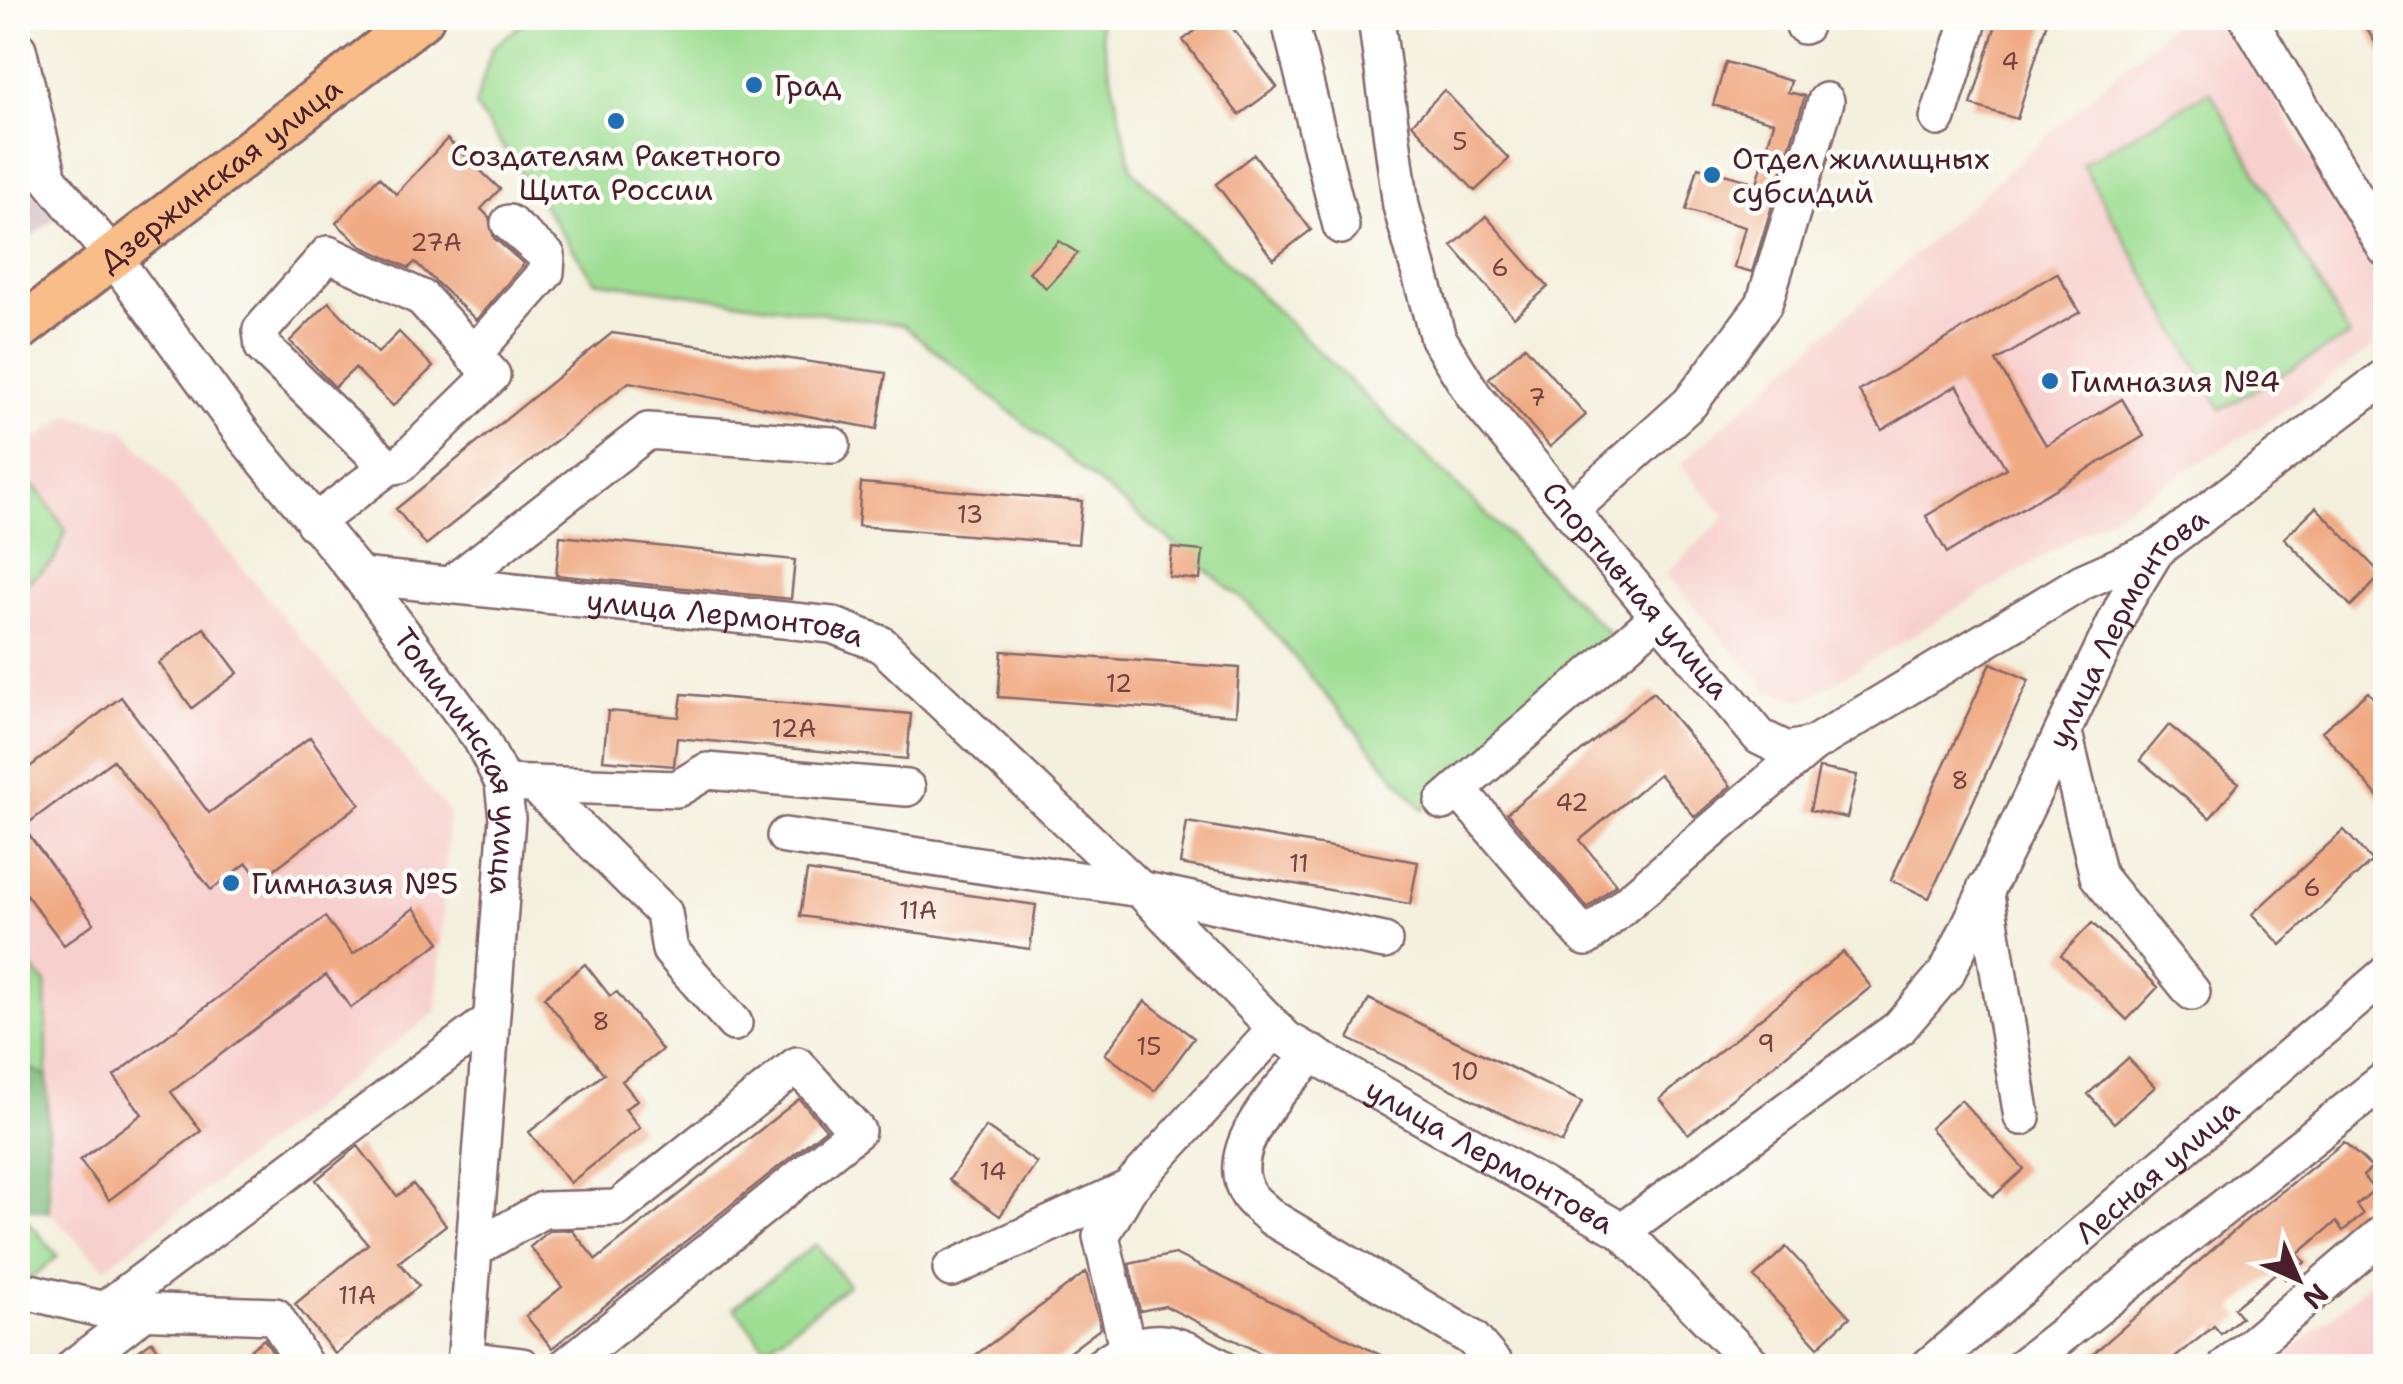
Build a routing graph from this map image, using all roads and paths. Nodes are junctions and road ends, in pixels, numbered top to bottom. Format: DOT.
graph roads {
  1 [pos="422,18"];
  2 [pos="1289,18"];
  3 [pos="1376,18"];
  4 [pos="1970,18"];
  5 [pos="2248,18"];
  6 [pos="18,49"];
  7 [pos="1826,100"];
  8 [pos="1938,118"];
  9 [pos="18,141"];
  10 [pos="50,180"];
  11 [pos="508,223"];
  12 [pos="1341,226"];
  13 [pos="2386,250"];
  14 [pos="113,257"];
  15 [pos="18,330"];
  16 [pos="474,354"];
  17 [pos="2386,376"];
  18 [pos="832,444"];
  19 [pos="388,467"];
  20 [pos="1570,511"];
  21 [pos="314,523"];
  22 [pos="2157,549"];
  23 [pos="360,576"];
  24 [pos="450,585"];
  25 [pos="1658,616"];
  26 [pos="2064,732"];
  27 [pos="1812,746"];
  28 [pos="519,783"];
  29 [pos="907,788"];
  30 [pos="785,836"];
  31 [pos="1140,889"];
  32 [pos="1986,889"];
  33 [pos="1384,941"];
  34 [pos="2386,974"];
  35 [pos="2192,992"];
  36 [pos="488,1022"];
  37 [pos="734,1023"];
  38 [pos="1276,1029"];
  39 [pos="1314,1054"];
  40 [pos="2379,1098"];
  41 [pos="2022,1118"];
  42 [pos="1130,1188"];
  43 [pos="1622,1230"];
  44 [pos="2386,1232"];
  45 [pos="474,1248"];
  46 [pos="952,1269"];
  47 [pos="18,1290"];
  48 [pos="104,1310"];
  49 [pos="144,1312"];
  50 [pos="1114,1357"];
  51 [pos="465,1363"];
  52 [pos="74,1366"];
  53 [pos="305,1366"];
  54 [pos="522,1366"];
  55 [pos="566,1366"];
  56 [pos="1219,1366"];
  57 [pos="1496,1366"];
  58 [pos="1754,1366"];
  59 [pos="1929,1366"];
  60 [pos="2023,1366"];
  61 [pos="2226,1366"];
  1 -- 14 [label="main road, Дзержинская улица"];
  2 -- 12 [label="street"];
  3 -- 20 [label="street, Спортивная улица"];
  4 -- 8 [label="street"];
  5 -- 13 [label="street"];
  6 -- 10 [label="street"];
  7 -- 20 [label="street"];
  9 -- 10 [label="street, Томилинская улица"];
  10 -- 14 [label="street, Томилинская улица"];
  11 -- 16 [label="street"];
  14 -- 15 [label="main road, Дзержинская улица"];
  14 -- 21 [label="street, Томилинская улица"];
  16 -- 19 [label="street"];
  16 -- 19 [label="street"];
  17 -- 22 [label="street, улица Лермонтова"];
  18 -- 24 [label="street"];
  19 -- 21 [label="street"];
  20 -- 25 [label="street, Спортивная улица"];
  21 -- 23 [label="street, Томилинская улица"];
  22 -- 26 [label="street, улица Лермонтова"];
  22 -- 27 [label="street"];
  23 -- 24 [label="street, улица Лермонтова"];
  23 -- 28 [label="street, Томилинская улица"];
  24 -- 31 [label="street, улица Лермонтова"];
  25 -- 27 [label="street, Спортивная улица"];
  25 -- 27 [label="street"];
  26 -- 32 [label="street, улица Лермонтова"];
  26 -- 35 [label="street"];
  28 -- 29 [label="street"];
  28 -- 36 [label="street, Томилинская улица"];
  28 -- 37 [label="street"];
  30 -- 31 [label="street"];
  31 -- 33 [label="street"];
  31 -- 38 [label="street, улица Лермонтова"];
  32 -- 41 [label="street"];
  32 -- 43 [label="street, улица Лермонтова"];
  34 -- 59 [label="street, Лесная улица"];
  36 -- 45 [label="street, Томилинская улица"];
  36 -- 48 [label="street"];
  38 -- 39 [label="street, улица Лермонтова"];
  38 -- 42 [label="street"];
  39 -- 43 [label="street, улица Лермонтова"];
  39 -- 57 [label="street"];
  40 -- 60 [label="street"];
  42 -- 46 [label="street"];
  42 -- 50 [label="street"];
  43 -- 58 [label="street"];
  44 -- 61 [label="street"];
  45 -- 51 [label="street, Томилинская улица"];
  45 -- 55 [label="street"];
  47 -- 48 [label="street"];
  48 -- 49 [label="street"];
  49 -- 52 [label="street"];
  49 -- 53 [label="street"];
  50 -- 56 [label="street"];
  51 -- 54 [label="street"];
}
